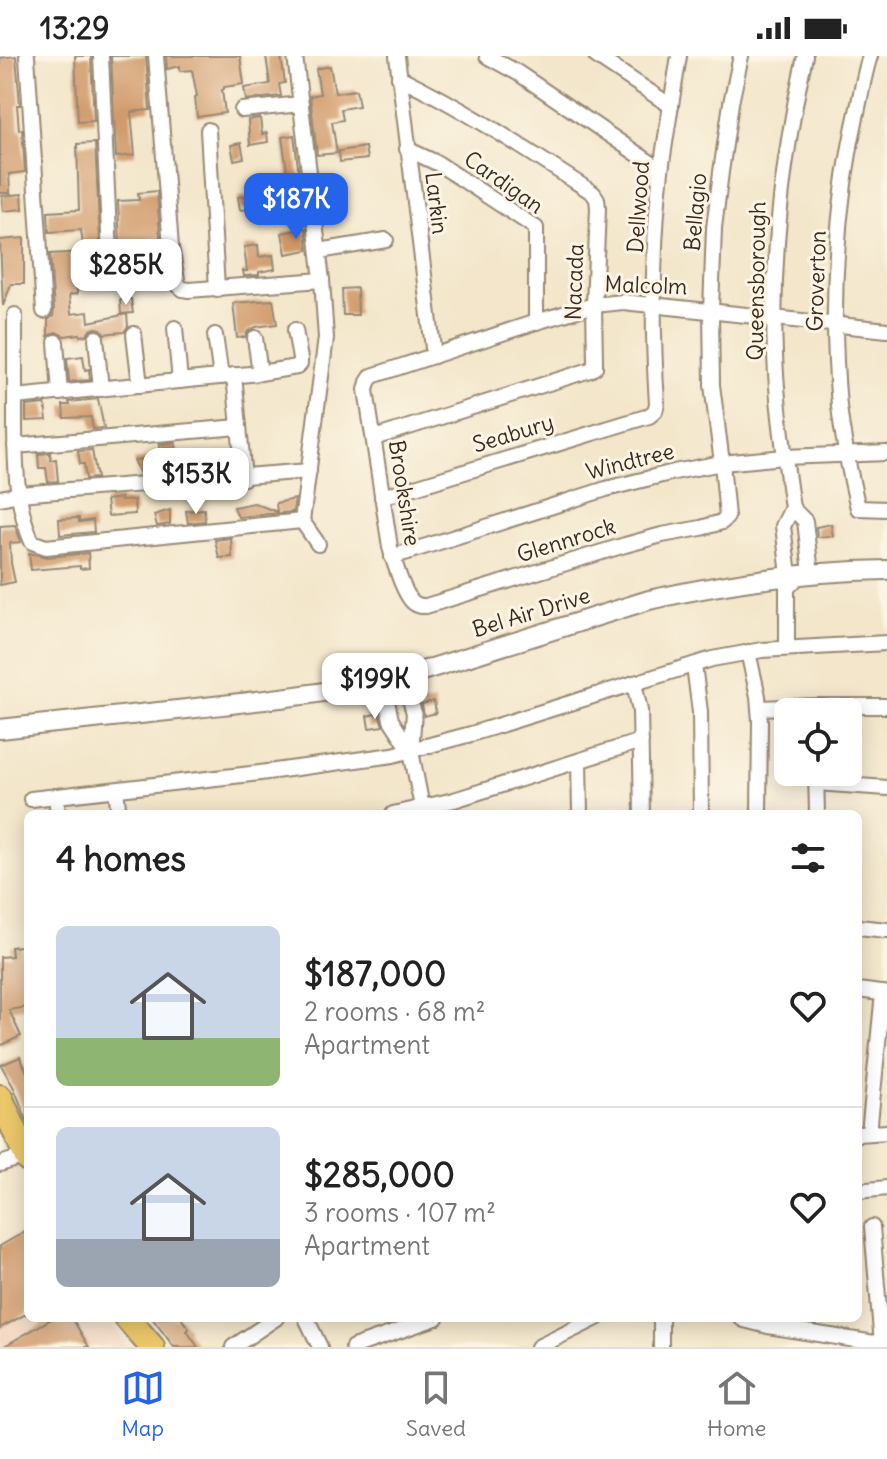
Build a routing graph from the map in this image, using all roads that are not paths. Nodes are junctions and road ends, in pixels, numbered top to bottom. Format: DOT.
graph roads {
  1 [pos="27,56"];
  2 [pos="101,56"];
  3 [pos="156,56"];
  4 [pos="295,56"];
  5 [pos="397,56"];
  6 [pos="487,56"];
  7 [pos="596,56"];
  8 [pos="679,56"];
  9 [pos="741,56"];
  10 [pos="805,56"];
  11 [pos="870,56"];
  12 [pos="399,77"];
  13 [pos="301,104"];
  14 [pos="671,106"];
  15 [pos="242,110"];
  16 [pos="208,130"];
  17 [pos="407,149"];
  18 [pos="661,170"];
  19 [pos="386,240"];
  20 [pos="171,247"];
  21 [pos="319,251"];
  22 [pos="322,280"];
  23 [pos="217,289"];
  24 [pos="594,305"];
  25 [pos="654,305"];
  26 [pos="44,311"];
  27 [pos="711,311"];
  28 [pos="15,315"];
  29 [pos="774,318"];
  30 [pos="536,322"];
  31 [pos="835,324"];
  32 [pos="175,328"];
  33 [pos="295,330"];
  34 [pos="887,330"];
  35 [pos="134,334"];
  36 [pos="215,335"];
  37 [pos="96,338"];
  38 [pos="255,338"];
  39 [pos="56,342"];
  40 [pos="434,356"];
  41 [pos="260,373"];
  42 [pos="228,376"];
  43 [pos="180,381"];
  44 [pos="368,382"];
  45 [pos="140,385"];
  46 [pos="101,389"];
  47 [pos="60,393"];
  48 [pos="15,397"];
  49 [pos="655,411"];
  50 [pos="239,427"];
  51 [pos="374,438"];
  52 [pos="15,446"];
  53 [pos="887,453"];
  54 [pos="846,454"];
  55 [pos="785,457"];
  56 [pos="722,463"];
  57 [pos="309,471"];
  58 [pos="244,478"];
  59 [pos="6,495"];
  60 [pos="382,497"];
  61 [pos="792,508"];
  62 [pos="887,509"];
  63 [pos="727,517"];
  64 [pos="302,521"];
  65 [pos="318,544"];
  66 [pos="392,557"];
  67 [pos="887,570"];
  68 [pos="800,574"];
  69 [pos="416,605"];
  70 [pos="887,643"];
  71 [pos="787,648"];
  72 [pos="748,652"];
  73 [pos="694,665"];
  74 [pos="403,677"];
  75 [pos="383,682"];
  76 [pos="634,683"];
  77 [pos="887,706"];
  78 [pos="862,707"];
  79 [pos="759,708"];
  80 [pos="774,708"];
  81 [pos="0,729"];
  82 [pos="641,741"];
  83 [pos="411,751"];
  84 [pos="579,761"];
  85 [pos="862,784"];
  86 [pos="816,786"];
  87 [pos="887,788"];
  88 [pos="116,790"];
  89 [pos="56,796"];
  90 [pos="31,799"];
  91 [pos="422,807"];
  92 [pos="58,810"];
  93 [pos="118,810"];
  94 [pos="410,810"];
  95 [pos="580,810"];
  96 [pos="642,810"];
  97 [pos="701,810"];
  98 [pos="759,810"];
  99 [pos="817,810"];
  100 [pos="862,927"];
  101 [pos="887,930"];
  102 [pos="862,991"];
  103 [pos="885,994"];
  104 [pos="0,1097"];
  105 [pos="887,1132"];
  106 [pos="864,1134"];
  107 [pos="24,1151"];
  108 [pos="24,1159"];
  109 [pos="0,1164"];
  110 [pos="887,1188"];
  111 [pos="862,1191"];
  112 [pos="872,1227"];
  113 [pos="875,1255"];
  114 [pos="862,1257"];
  115 [pos="130,1322"];
  116 [pos="270,1322"];
  117 [pos="308,1322"];
  118 [pos="425,1322"];
  119 [pos="589,1322"];
  120 [pos="661,1322"];
  121 [pos="752,1322"];
  122 [pos="820,1322"];
  123 [pos="821,1334"];
  124 [pos="884,1344"];
  125 [pos="152,1347"];
  126 [pos="233,1347"];
  127 [pos="320,1347"];
  128 [pos="353,1347"];
  129 [pos="538,1347"];
  130 [pos="661,1347"];
  1 -- 26 [label="street"];
  2 -- 20 [label="street"];
  3 -- 20 [label="street"];
  4 -- 13 [label="street"];
  5 -- 12 [label="street, Larkin"];
  6 -- 18 [label="street"];
  7 -- 14 [label="street"];
  8 -- 14 [label="street, Dellwood"];
  9 -- 27 [label="street, Bellagio"];
  10 -- 29 [label="street, Queensborough"];
  11 -- 31 [label="street, Groverton"];
  12 -- 17 [label="street, Larkin"];
  12 -- 24 [label="street, Nacada"];
  13 -- 15 [label="street"];
  13 -- 21 [label="street"];
  14 -- 18 [label="street, Dellwood"];
  16 -- 23 [label="street"];
  17 -- 30 [label="street, Cardigan"];
  17 -- 40 [label="street, Larkin"];
  18 -- 25 [label="street, Dellwood"];
  19 -- 21 [label="street"];
  20 -- 23 [label="street"];
  21 -- 22 [label="street"];
  22 -- 23 [label="street"];
  22 -- 57 [label="street"];
  24 -- 25 [label="street, Malcolm"];
  24 -- 30 [label="street, Malcolm"];
  24 -- 51 [label="street, Nacada"];
  25 -- 27 [label="street, Malcolm"];
  25 -- 49 [label="street, Dellwood"];
  27 -- 29 [label="street, Malcolm"];
  27 -- 56 [label="street, Bellagio"];
  28 -- 48 [label="street"];
  29 -- 31 [label="street, Malcolm"];
  29 -- 55 [label="street, Queensborough"];
  30 -- 40 [label="street, Malcolm"];
  31 -- 34 [label="street, Malcolm"];
  31 -- 54 [label="street, Groverton"];
  32 -- 43 [label="street"];
  33 -- 41 [label="street"];
  35 -- 45 [label="street"];
  36 -- 42 [label="street"];
  37 -- 46 [label="street"];
  38 -- 41 [label="street"];
  39 -- 47 [label="street"];
  40 -- 44 [label="street, Malcolm"];
  41 -- 42 [label="street"];
  42 -- 43 [label="street"];
  42 -- 50 [label="street"];
  43 -- 45 [label="street"];
  44 -- 51 [label="street, Brookshire"];
  45 -- 46 [label="street"];
  46 -- 47 [label="street"];
  47 -- 48 [label="street"];
  48 -- 52 [label="street"];
  49 -- 60 [label="street, Seabury"];
  50 -- 52 [label="street"];
  50 -- 58 [label="street"];
  51 -- 60 [label="street, Brookshire"];
  52 -- 59 [label="street"];
  53 -- 54 [label="street, Windtree"];
  54 -- 55 [label="street, Windtree"];
  54 -- 62 [label="street, Groverton"];
  55 -- 56 [label="street, Windtree"];
  55 -- 61 [label="street, Queensborough"];
  56 -- 63 [label="street, Bellagio"];
  56 -- 66 [label="street, Windtree"];
  57 -- 58 [label="street"];
  57 -- 64 [label="street"];
  58 -- 59 [label="street"];
  59 -- 64 [label="street"];
  60 -- 66 [label="street, Brookshire"];
  61 -- 68 [label="street"];
  61 -- 68 [label="street"];
  63 -- 69 [label="street, Glennrock"];
  64 -- 65 [label="street"];
  66 -- 69 [label="street, Brookshire"];
  67 -- 68 [label="street, Bel Air Drive"];
  68 -- 71 [label="street"];
  68 -- 74 [label="street, Bel Air Drive"];
  70 -- 71 [label="street"];
  71 -- 72 [label="street"];
  72 -- 73 [label="street"];
  72 -- 79 [label="street"];
  73 -- 76 [label="street"];
  73 -- 97 [label="street"];
  74 -- 75 [label="street, Bel Air Drive"];
  74 -- 83 [label="street"];
  75 -- 81 [label="street, Bel Air Drive"];
  75 -- 83 [label="street"];
  76 -- 82 [label="street"];
  76 -- 83 [label="street"];
  77 -- 78 [label="street"];
  79 -- 80 [label="street"];
  79 -- 98 [label="street"];
  82 -- 84 [label="street"];
  82 -- 96 [label="street"];
  83 -- 88 [label="street"];
  83 -- 91 [label="street"];
  84 -- 91 [label="street"];
  84 -- 95 [label="street"];
  85 -- 87 [label="street"];
  86 -- 99 [label="street"];
  88 -- 89 [label="street"];
  88 -- 93 [label="street"];
  89 -- 90 [label="street"];
  89 -- 92 [label="street"];
  91 -- 94 [label="street"];
  100 -- 101 [label="street"];
  102 -- 103 [label="street"];
  103 -- 106 [label="street"];
  104 -- 107 [label="main road"];
  105 -- 106 [label="street"];
  108 -- 109 [label="street"];
  110 -- 111 [label="street"];
  112 -- 113 [label="street"];
  113 -- 114 [label="street"];
  113 -- 124 [label="street"];
  115 -- 125 [label="main road"];
  116 -- 126 [label="street"];
  117 -- 127 [label="street"];
  118 -- 128 [label="street"];
  119 -- 129 [label="street"];
  120 -- 130 [label="street"];
  121 -- 123 [label="street"];
  122 -- 123 [label="street"];
  123 -- 124 [label="street"];
}
